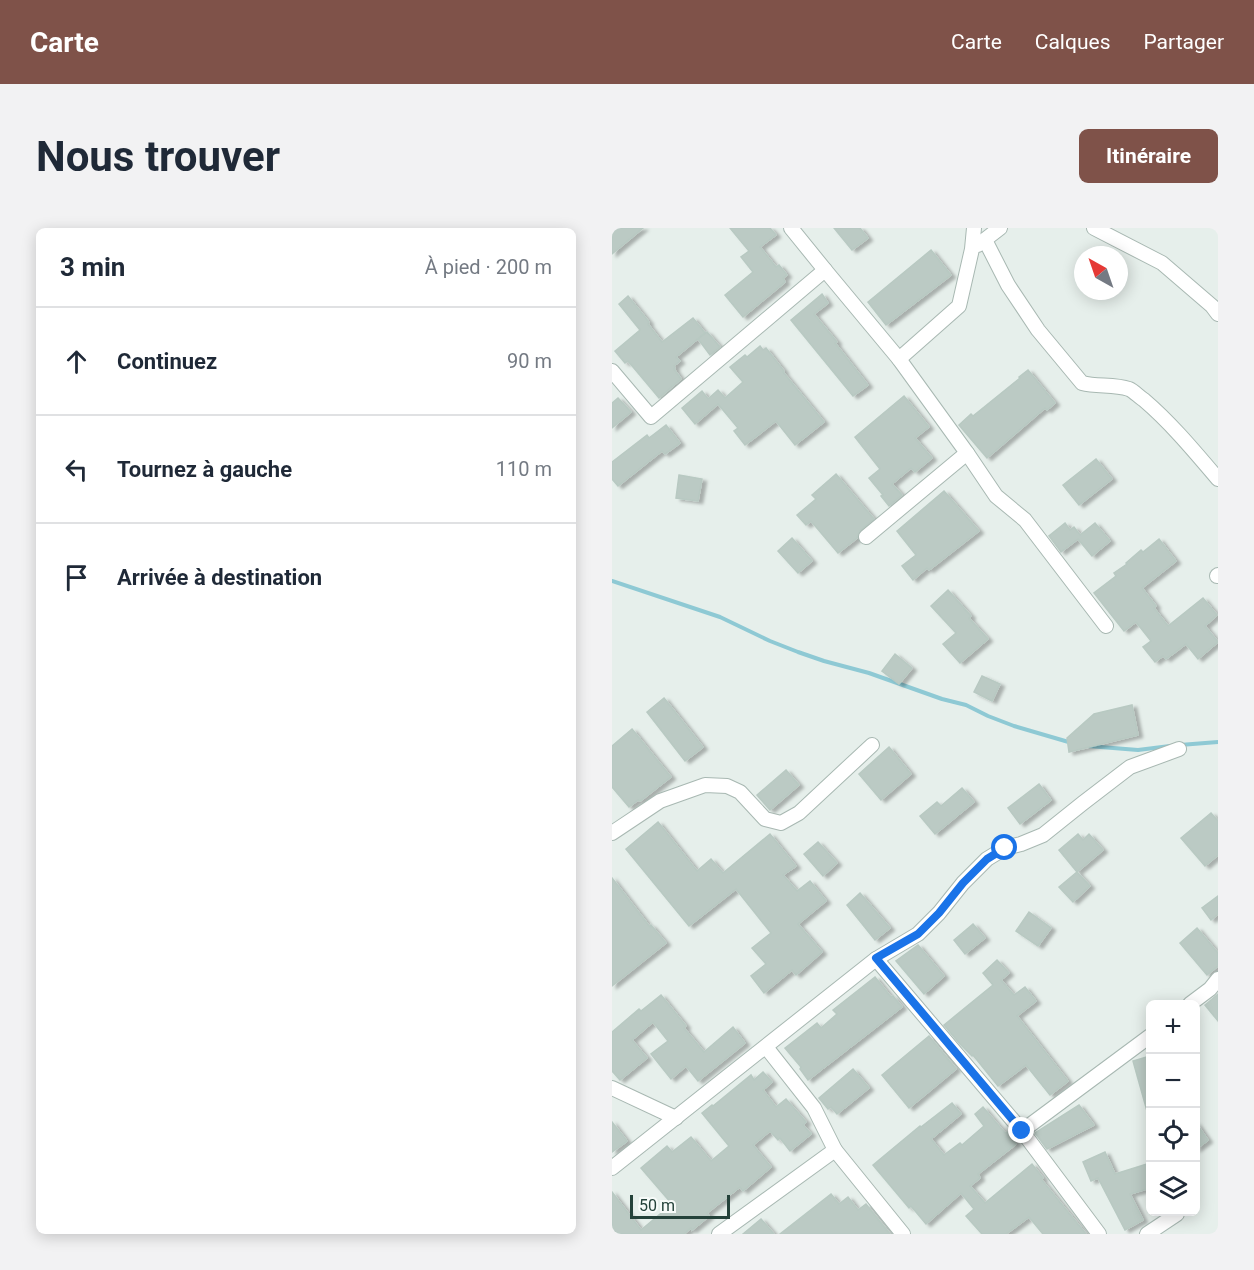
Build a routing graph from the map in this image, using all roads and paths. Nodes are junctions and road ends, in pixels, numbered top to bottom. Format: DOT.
graph roads {
  1 [pos="791,228"];
  2 [pos="974,228"];
  3 [pos="1000,228"];
  4 [pos="1094,228"];
  5 [pos="985,240"];
  6 [pos="972,249"];
  7 [pos="825,270"];
  8 [pos="1218,314"];
  9 [pos="899,359"];
  10 [pos="612,370"];
  11 [pos="967,453"];
  12 [pos="1218,479"];
  13 [pos="866,537"];
  14 [pos="1106,626"];
  15 [pos="872,745"];
  16 [pos="1179,749"];
  17 [pos="612,833"];
  18 [pos="876,958"];
  19 [pos="1218,979"];
  20 [pos="1196,1000"];
  21 [pos="1146,1039"];
  22 [pos="766,1047"];
  23 [pos="612,1088"];
  24 [pos="676,1118"];
  25 [pos="1022,1131"];
  26 [pos="835,1150"];
  27 [pos="612,1168"];
  28 [pos="1174,1216"];
  29 [pos="719,1234"];
  30 [pos="903,1234"];
  31 [pos="1099,1234"];
  32 [pos="1147,1234"];
  1 -- 7 [label="street"];
  2 -- 6 [label="street"];
  3 -- 5 [label="street"];
  4 -- 8 [label="street"];
  5 -- 6 [label="street"];
  5 -- 12 [label="street"];
  6 -- 9 [label="street"];
  7 -- 9 [label="street"];
  7 -- 10 [label="street"];
  9 -- 11 [label="street"];
  11 -- 13 [label="street"];
  11 -- 14 [label="street"];
  15 -- 17 [label="street"];
  16 -- 18 [label="street"];
  18 -- 22 [label="street"];
  18 -- 25 [label="street"];
  19 -- 20 [label="street"];
  21 -- 25 [label="street"];
  22 -- 24 [label="street"];
  22 -- 26 [label="street"];
  23 -- 24 [label="street"];
  24 -- 27 [label="street"];
  25 -- 31 [label="street"];
  26 -- 29 [label="street"];
  26 -- 30 [label="street"];
  28 -- 32 [label="street"];
}
